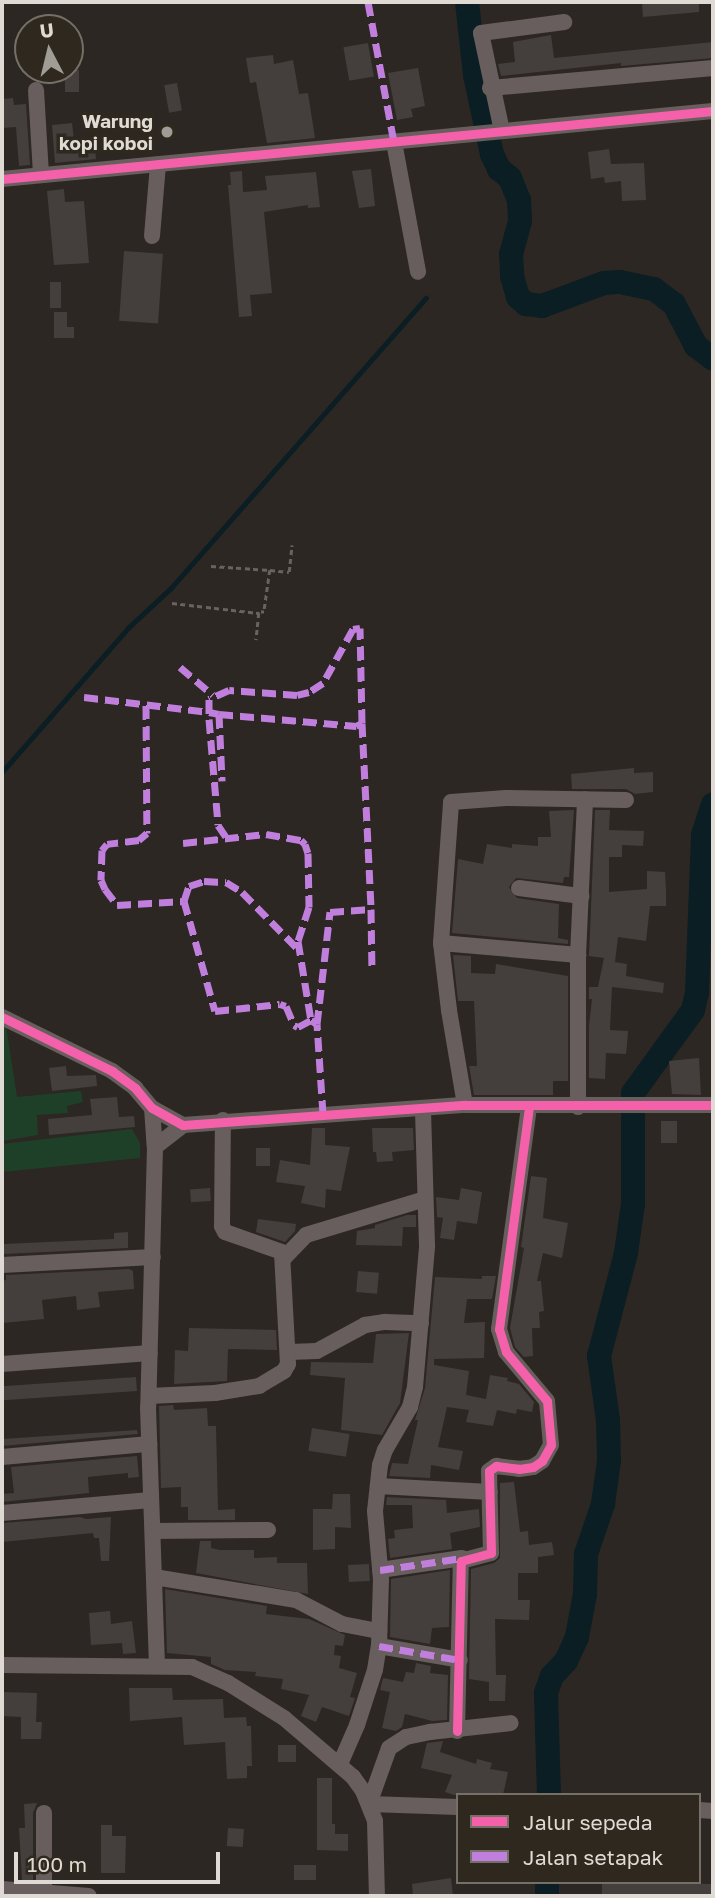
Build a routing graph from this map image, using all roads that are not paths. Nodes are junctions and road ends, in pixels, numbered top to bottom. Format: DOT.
graph roads {
  1 [pos="564,22"];
  2 [pos="713,68"];
  3 [pos="36,90"];
  4 [pos="491,91"];
  5 [pos="713,111"];
  6 [pos="501,129"];
  7 [pos="394,142"];
  8 [pos="158,164"];
  9 [pos="41,175"];
  10 [pos="2,179"];
  11 [pos="152,236"];
  12 [pos="418,272"];
  13 [pos="585,799"];
  14 [pos="626,800"];
  15 [pos="519,888"];
  16 [pos="581,896"];
  17 [pos="441,943"];
  18 [pos="578,955"];
  19 [pos="2,1017"];
  20 [pos="465,1105"];
  21 [pos="713,1105"];
  22 [pos="529,1107"];
  23 [pos="578,1107"];
  24 [pos="152,1108"];
  25 [pos="423,1108"];
  26 [pos="223,1120"];
  27 [pos="184,1125"];
  28 [pos="155,1147"];
  29 [pos="425,1199"];
  30 [pos="153,1256"];
  31 [pos="284,1258"];
  32 [pos="2,1265"];
  33 [pos="421,1323"];
  34 [pos="289,1352"];
  35 [pos="150,1353"];
  36 [pos="2,1364"];
  37 [pos="149,1396"];
  38 [pos="149,1444"];
  39 [pos="2,1457"];
  40 [pos="377,1486"];
  41 [pos="490,1492"];
  42 [pos="150,1500"];
  43 [pos="2,1513"];
  44 [pos="268,1530"];
  45 [pos="153,1531"];
  46 [pos="462,1558"];
  47 [pos="380,1570"];
  48 [pos="154,1577"];
  49 [pos="379,1639"];
  50 [pos="460,1660"];
  51 [pos="2,1665"];
  52 [pos="157,1665"];
  53 [pos="511,1723"];
  54 [pos="457,1731"];
  55 [pos="340,1764"];
  56 [pos="369,1804"];
  57 [pos="456,1807"];
  58 [pos="44,1813"];
  59 [pos="2,1889"];
  60 [pos="45,1894"];
  61 [pos="89,1896"];
  62 [pos="377,1896"];
  1 -- 4 [label="street"];
  2 -- 4 [label="street"];
  3 -- 9 [label="street"];
  4 -- 6 [label="street"];
  5 -- 6 [label="street"];
  6 -- 7 [label="street"];
  7 -- 8 [label="street"];
  7 -- 12 [label="street"];
  8 -- 9 [label="street"];
  8 -- 11 [label="street"];
  9 -- 10 [label="street"];
  13 -- 14 [label="street"];
  13 -- 16 [label="street"];
  13 -- 17 [label="street"];
  15 -- 16 [label="street"];
  16 -- 18 [label="street"];
  17 -- 18 [label="street"];
  17 -- 20 [label="street"];
  18 -- 23 [label="street"];
  19 -- 24 [label="street"];
  20 -- 22 [label="street"];
  20 -- 25 [label="street"];
  21 -- 23 [label="street"];
  22 -- 23 [label="street"];
  22 -- 41 [label="street"];
  24 -- 27 [label="street"];
  24 -- 28 [label="street"];
  25 -- 26 [label="street"];
  25 -- 29 [label="street"];
  26 -- 27 [label="street"];
  26 -- 31 [label="street"];
  27 -- 28 [label="street"];
  28 -- 30 [label="street"];
  29 -- 31 [label="street"];
  29 -- 33 [label="street"];
  30 -- 32 [label="street"];
  30 -- 35 [label="street"];
  31 -- 34 [label="street"];
  33 -- 34 [label="street"];
  33 -- 40 [label="street"];
  34 -- 37 [label="street"];
  35 -- 36 [label="street"];
  35 -- 37 [label="street"];
  37 -- 38 [label="street"];
  38 -- 39 [label="street"];
  38 -- 42 [label="street"];
  40 -- 41 [label="street"];
  40 -- 47 [label="street"];
  41 -- 46 [label="street"];
  42 -- 43 [label="street"];
  42 -- 45 [label="street"];
  44 -- 45 [label="street"];
  45 -- 48 [label="street"];
  46 -- 47 [label="street"];
  46 -- 50 [label="street"];
  47 -- 49 [label="street"];
  48 -- 49 [label="street"];
  48 -- 52 [label="street"];
  49 -- 50 [label="street"];
  49 -- 55 [label="street"];
  50 -- 54 [label="street"];
  51 -- 52 [label="street"];
  52 -- 55 [label="street"];
  53 -- 54 [label="street"];
  54 -- 56 [label="street"];
  55 -- 56 [label="street"];
  56 -- 57 [label="street"];
  56 -- 62 [label="street"];
  58 -- 60 [label="street"];
  59 -- 60 [label="street"];
  60 -- 61 [label="street"];
}
